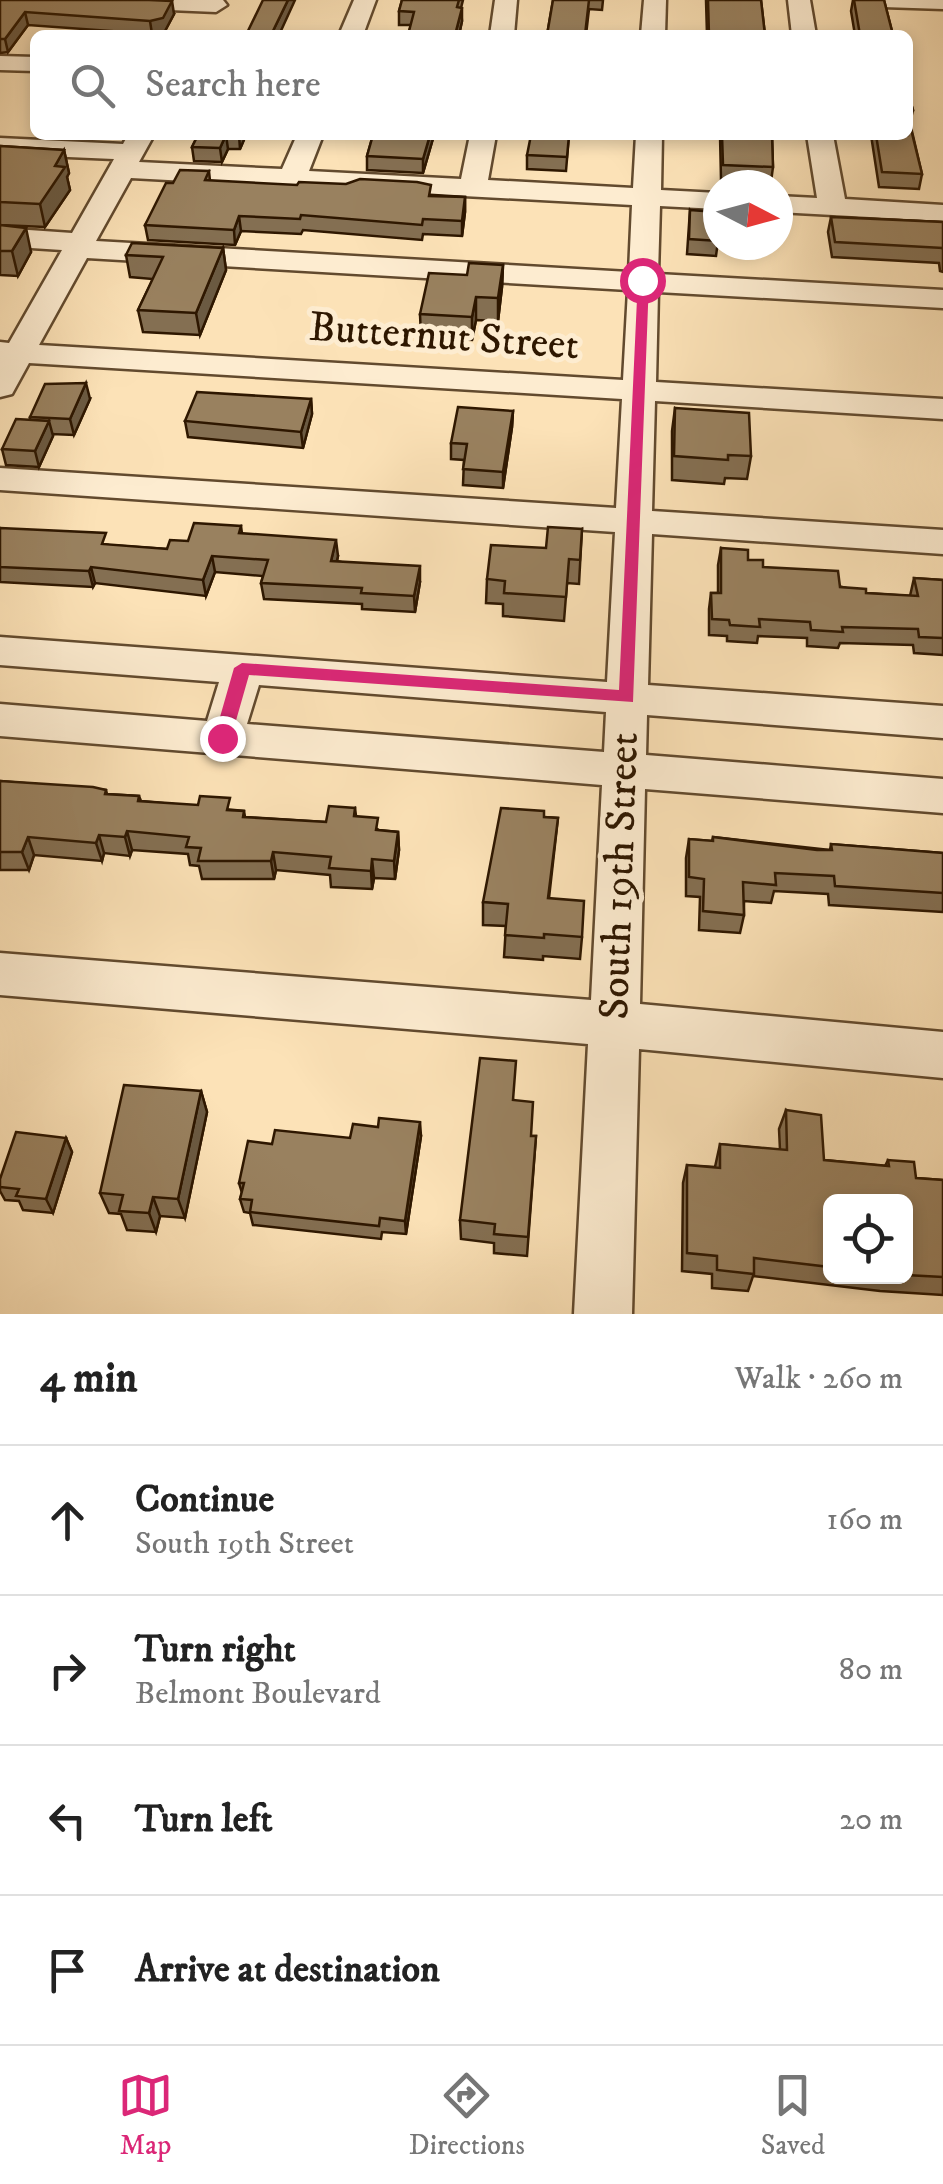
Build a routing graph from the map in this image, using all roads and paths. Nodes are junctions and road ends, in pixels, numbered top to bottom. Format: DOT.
graph roads {
  1 [pos="98,0"];
  2 [pos="365,0"];
  3 [pos="506,0"];
  4 [pos="655,0"];
  5 [pos="799,0"];
  6 [pos="884,0"];
  7 [pos="217,2"];
  8 [pos="943,2"];
  9 [pos="201,30"];
  10 [pos="353,30"];
  11 [pos="503,30"];
  12 [pos="653,30"];
  13 [pos="803,30"];
  14 [pos="0,63"];
  15 [pos="30,64"];
  16 [pos="308,140"];
  17 [pos="482,140"];
  18 [pos="648,140"];
  19 [pos="821,140"];
  20 [pos="0,146"];
  21 [pos="131,152"];
  22 [pos="292,179"];
  23 [pos="473,188"];
  24 [pos="646,198"];
  25 [pos="703,200"];
  26 [pos="793,205"];
  27 [pos="832,207"];
  28 [pos="943,212"];
  29 [pos="0,237"];
  30 [pos="78,245"];
  31 [pos="642,280"];
  32 [pos="943,299"];
  33 [pos="9,353"];
  34 [pos="0,386"];
  35 [pos="638,391"];
  36 [pos="943,409"];
  37 [pos="0,479"];
  38 [pos="633,522"];
  39 [pos="943,542"];
  40 [pos="0,651"];
  41 [pos="242,668"];
  42 [pos="627,697"];
  43 [pos="0,720"];
  44 [pos="943,722"];
  45 [pos="222,738"];
  46 [pos="624,771"];
  47 [pos="943,796"];
  48 [pos="0,974"];
  49 [pos="614,1024"];
  50 [pos="943,1055"];
  51 [pos="603,1314"];
  1 -- 7 [label="street"];
  2 -- 10 [label="street"];
  3 -- 11 [label="street"];
  4 -- 12 [label="street"];
  5 -- 13 [label="street"];
  6 -- 8 [label="street"];
  7 -- 9 [label="street"];
  14 -- 15 [label="street"];
  16 -- 22 [label="street"];
  17 -- 23 [label="street"];
  18 -- 24 [label="street, South 19th Street"];
  19 -- 27 [label="street"];
  20 -- 21 [label="street"];
  21 -- 22 [label="street"];
  21 -- 30 [label="street"];
  22 -- 23 [label="street"];
  23 -- 24 [label="street"];
  24 -- 25 [label="street"];
  24 -- 31 [label="street, South 19th Street"];
  26 -- 27 [label="street"];
  27 -- 28 [label="street"];
  29 -- 30 [label="street"];
  30 -- 31 [label="street"];
  30 -- 33 [label="street"];
  31 -- 32 [label="street"];
  31 -- 35 [label="street, South 19th Street"];
  33 -- 34 [label="street"];
  33 -- 35 [label="street, Butternut Street"];
  35 -- 36 [label="street, Butternut Street"];
  35 -- 38 [label="street, South 19th Street"];
  37 -- 38 [label="street"];
  38 -- 39 [label="street"];
  38 -- 42 [label="street, South 19th Street"];
  40 -- 41 [label="street"];
  41 -- 42 [label="street"];
  41 -- 45 [label="street"];
  42 -- 44 [label="street"];
  42 -- 46 [label="street, South 19th Street"];
  43 -- 45 [label="street"];
  45 -- 46 [label="street"];
  46 -- 47 [label="street"];
  46 -- 49 [label="street, South 19th Street"];
  48 -- 49 [label="street"];
  49 -- 50 [label="street"];
  49 -- 51 [label="street, South 19th Street"];
}
